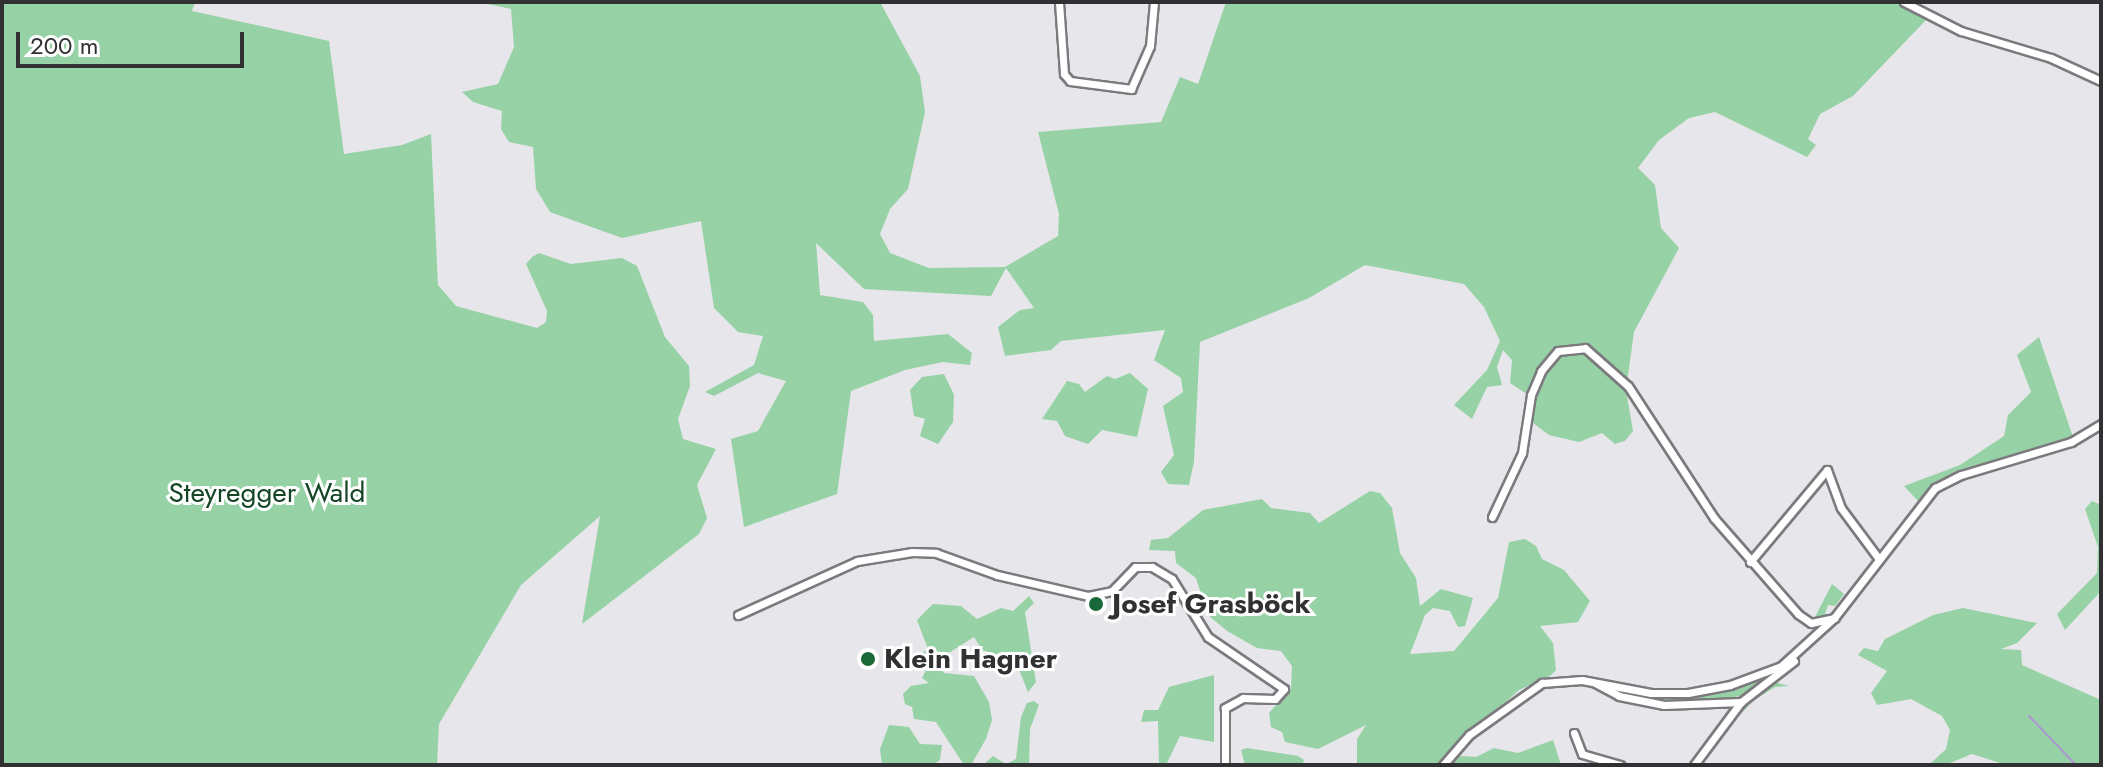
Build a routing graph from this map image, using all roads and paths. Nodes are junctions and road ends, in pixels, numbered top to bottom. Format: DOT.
graph roads {
  1 [pos="1059,2"];
  2 [pos="1154,2"];
  3 [pos="1904,2"];
  4 [pos="2101,81"];
  5 [pos="2101,424"];
  6 [pos="1492,517"];
  7 [pos="1879,559"];
  8 [pos="1750,562"];
  9 [pos="738,615"];
  10 [pos="1834,618"];
  11 [pos="1794,658"];
  12 [pos="1594,681"];
  13 [pos="1741,702"];
  14 [pos="1574,733"];
  15 [pos="1225,765"];
  16 [pos="1443,765"];
  17 [pos="1620,765"];
  18 [pos="1694,765"];
  1 -- 2 [label="street"];
  3 -- 4 [label="street"];
  5 -- 7 [label="street"];
  6 -- 8 [label="street"];
  7 -- 8 [label="street"];
  7 -- 10 [label="street"];
  8 -- 10 [label="street"];
  9 -- 15 [label="street"];
  10 -- 11 [label="street"];
  11 -- 12 [label="street"];
  11 -- 13 [label="street"];
  12 -- 13 [label="street"];
  12 -- 16 [label="street"];
  13 -- 18 [label="street"];
  14 -- 17 [label="street"];
}
